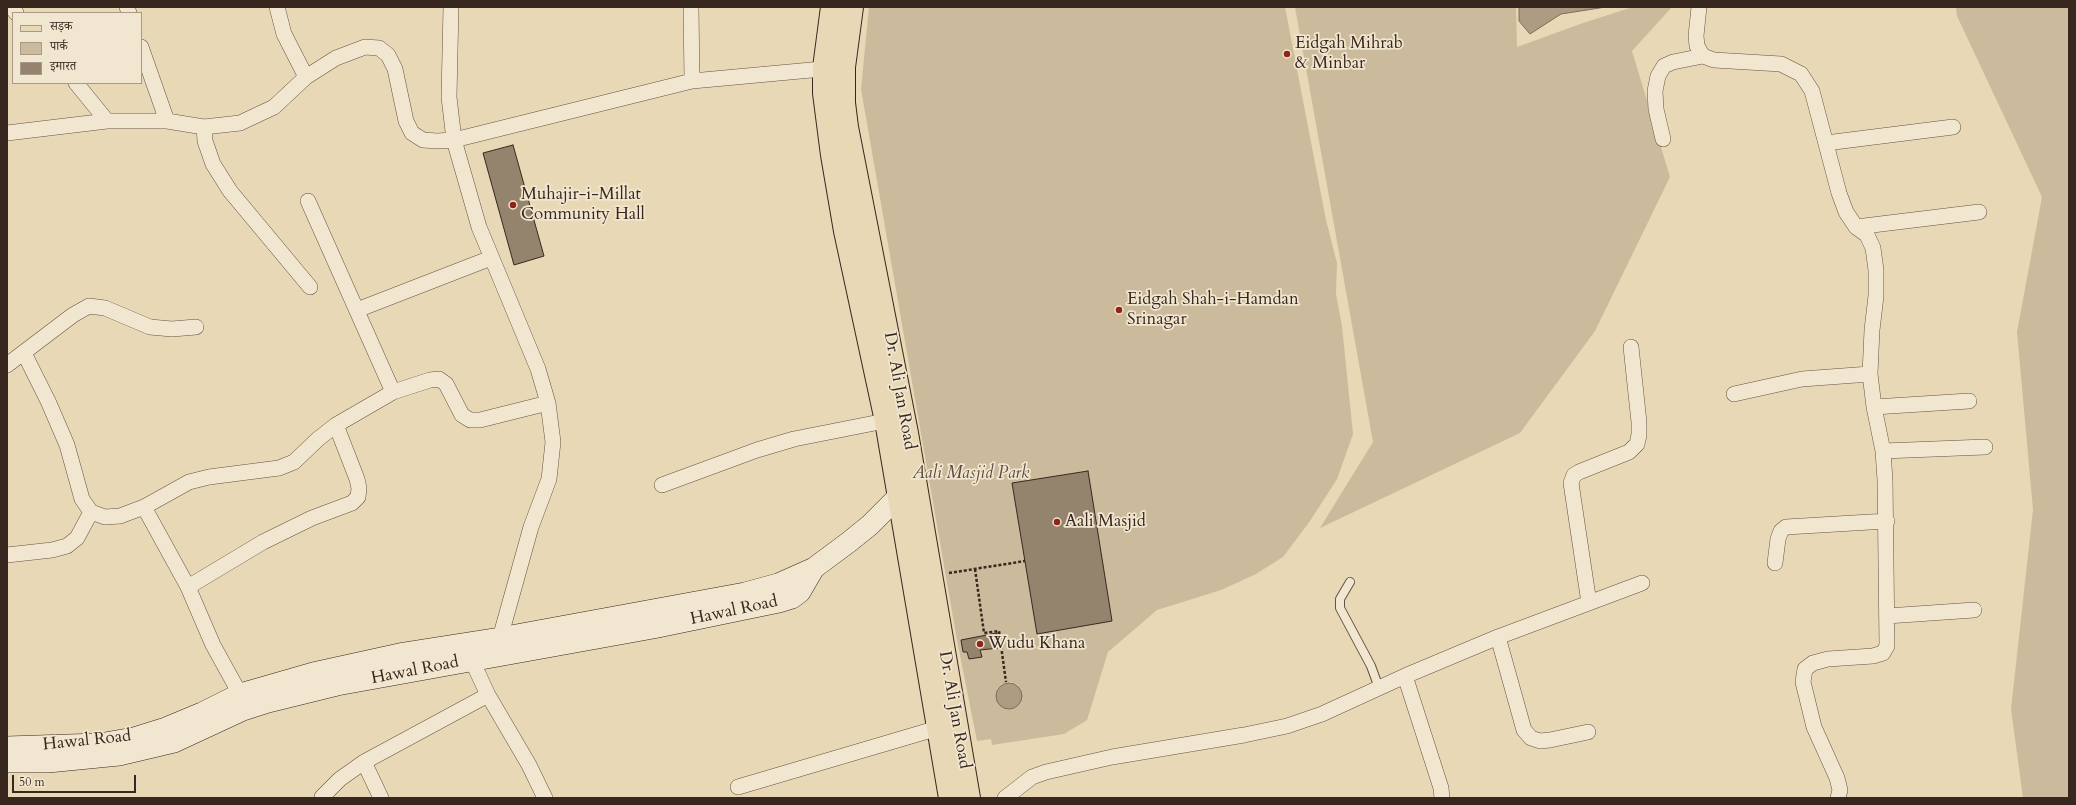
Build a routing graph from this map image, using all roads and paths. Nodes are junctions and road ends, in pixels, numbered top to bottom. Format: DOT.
graph roads {
  1 [pos="277,7"];
  2 [pos="451,7"];
  3 [pos="691,7"];
  4 [pos="832,7"];
  5 [pos="852,7"];
  6 [pos="1699,7"];
  7 [pos="142,51"];
  8 [pos="1703,56"];
  9 [pos="834,68"];
  10 [pos="306,77"];
  11 [pos="692,81"];
  12 [pos="77,84"];
  13 [pos="107,121"];
  14 [pos="167,121"];
  15 [pos="204,127"];
  16 [pos="1953,127"];
  17 [pos="7,133"];
  18 [pos="1663,139"];
  19 [pos="454,140"];
  20 [pos="1826,143"];
  21 [pos="308,201"];
  22 [pos="1979,212"];
  23 [pos="1856,227"];
  24 [pos="491,258"];
  25 [pos="310,287"];
  26 [pos="357,310"];
  27 [pos="196,327"];
  28 [pos="1631,347"];
  29 [pos="24,353"];
  30 [pos="7,365"];
  31 [pos="1870,374"];
  32 [pos="393,392"];
  33 [pos="1734,394"];
  34 [pos="1969,401"];
  35 [pos="548,403"];
  36 [pos="1874,407"];
  37 [pos="895,419"];
  38 [pos="336,425"];
  39 [pos="1985,446"];
  40 [pos="1883,451"];
  41 [pos="914,479"];
  42 [pos="662,485"];
  43 [pos="899,498"];
  44 [pos="144,506"];
  45 [pos="91,512"];
  46 [pos="1887,521"];
  47 [pos="7,555"];
  48 [pos="1025,561"];
  49 [pos="1774,564"];
  50 [pos="814,568"];
  51 [pos="975,569"];
  52 [pos="931,576"];
  53 [pos="1350,582"];
  54 [pos="1642,583"];
  55 [pos="188,587"];
  56 [pos="1589,602"];
  57 [pos="1974,610"];
  58 [pos="1887,616"];
  59 [pos="930,626"];
  60 [pos="1498,637"];
  61 [pos="500,638"];
  62 [pos="468,651"];
  63 [pos="1405,676"];
  64 [pos="1006,682"];
  65 [pos="1379,688"];
  66 [pos="240,694"];
  67 [pos="488,695"];
  68 [pos="938,728"];
  69 [pos="1588,732"];
  70 [pos="7,747"];
  71 [pos="7,762"];
  72 [pos="364,762"];
  73 [pos="738,787"];
  74 [pos="322,797"];
  75 [pos="381,798"];
  76 [pos="545,798"];
  77 [pos="950,798"];
  78 [pos="969,798"];
  79 [pos="1005,798"];
  80 [pos="1442,798"];
  81 [pos="1838,798"];
  1 -- 10 [label="street"];
  2 -- 19 [label="street"];
  3 -- 11 [label="street"];
  4 -- 9 [label="main road, Dr. Ali Jan Road"];
  5 -- 9 [label="main road, Dr. Ali Jan Road"];
  6 -- 8 [label="street"];
  7 -- 14 [label="street"];
  8 -- 18 [label="street"];
  8 -- 20 [label="street"];
  9 -- 11 [label="street"];
  9 -- 37 [label="main road, Dr. Ali Jan Road"];
  10 -- 15 [label="street"];
  10 -- 19 [label="street"];
  11 -- 19 [label="street"];
  12 -- 13 [label="street"];
  13 -- 14 [label="street"];
  13 -- 17 [label="street"];
  14 -- 15 [label="street"];
  15 -- 25 [label="street"];
  16 -- 20 [label="street"];
  19 -- 24 [label="street"];
  20 -- 23 [label="street"];
  21 -- 26 [label="street"];
  22 -- 23 [label="street"];
  23 -- 31 [label="street"];
  24 -- 26 [label="street"];
  24 -- 35 [label="street"];
  26 -- 32 [label="street"];
  27 -- 29 [label="street"];
  28 -- 56 [label="street"];
  29 -- 30 [label="street"];
  29 -- 45 [label="street"];
  31 -- 33 [label="street"];
  31 -- 36 [label="street"];
  32 -- 35 [label="street"];
  32 -- 38 [label="street"];
  34 -- 36 [label="street"];
  35 -- 61 [label="street"];
  36 -- 40 [label="street"];
  37 -- 41 [label="main road, Dr. Ali Jan Road"];
  37 -- 42 [label="street"];
  37 -- 43 [label="main road, Dr. Ali Jan Road"];
  38 -- 44 [label="street"];
  38 -- 55 [label="street"];
  39 -- 40 [label="street"];
  40 -- 46 [label="street"];
  41 -- 43 [label="main road, Hawal Road"];
  41 -- 52 [label="main road, Dr. Ali Jan Road"];
  43 -- 50 [label="main road, Hawal Road"];
  43 -- 59 [label="main road, Dr. Ali Jan Road"];
  44 -- 45 [label="street"];
  44 -- 55 [label="street"];
  45 -- 47 [label="street"];
  46 -- 49 [label="street"];
  46 -- 58 [label="street"];
  48 -- 51 [label="path"];
  50 -- 61 [label="main road, Hawal Road"];
  50 -- 62 [label="main road, Hawal Road"];
  51 -- 52 [label="path"];
  51 -- 64 [label="path"];
  52 -- 59 [label="main road, Dr. Ali Jan Road"];
  53 -- 65 [label="lane"];
  54 -- 56 [label="street"];
  55 -- 66 [label="street"];
  56 -- 60 [label="street"];
  57 -- 58 [label="street"];
  58 -- 81 [label="street"];
  59 -- 68 [label="main road, Dr. Ali Jan Road"];
  59 -- 78 [label="main road, Dr. Ali Jan Road"];
  60 -- 63 [label="street"];
  60 -- 69 [label="street"];
  61 -- 62 [label="main road, Hawal Road"];
  62 -- 66 [label="main road, Hawal Road"];
  62 -- 67 [label="street"];
  62 -- 71 [label="main road, Hawal Road"];
  63 -- 65 [label="street"];
  63 -- 80 [label="street"];
  65 -- 79 [label="street"];
  66 -- 70 [label="main road, Hawal Road"];
  67 -- 72 [label="street"];
  67 -- 76 [label="street"];
  68 -- 73 [label="street"];
  68 -- 77 [label="main road, Dr. Ali Jan Road"];
  72 -- 74 [label="street"];
  72 -- 75 [label="street"];
}
